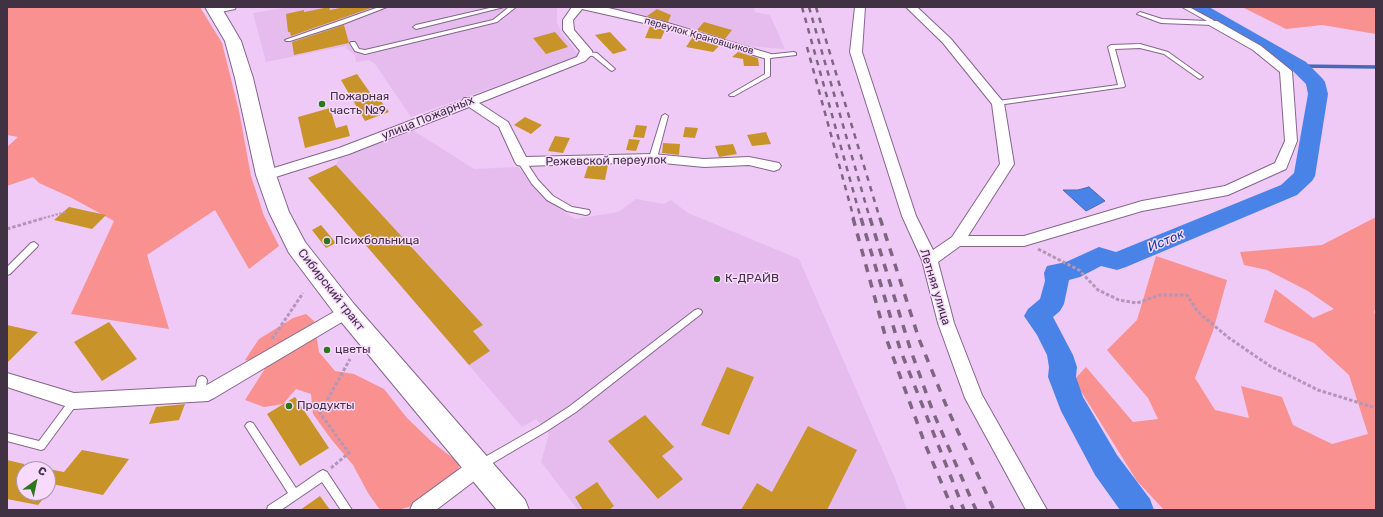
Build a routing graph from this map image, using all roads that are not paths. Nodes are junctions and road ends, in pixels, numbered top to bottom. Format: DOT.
graph roads {
  1 [pos="384,7"];
  2 [pos="501,7"];
  3 [pos="513,7"];
  4 [pos="578,7"];
  5 [pos="585,7"];
  6 [pos="860,7"];
  7 [pos="910,7"];
  8 [pos="1185,7"];
  9 [pos="220,8"];
  10 [pos="1140,14"];
  11 [pos="1213,23"];
  12 [pos="416,27"];
  13 [pos="288,40"];
  14 [pos="353,44"];
  15 [pos="586,54"];
  16 [pos="794,54"];
  17 [pos="767,56"];
  18 [pos="612,69"];
  19 [pos="1200,77"];
  20 [pos="732,95"];
  21 [pos="468,101"];
  22 [pos="998,103"];
  23 [pos="665,116"];
  24 [pos="653,158"];
  25 [pos="522,162"];
  26 [pos="774,166"];
  27 [pos="266,175"];
  28 [pos="586,212"];
  29 [pos="957,241"];
  30 [pos="34,245"];
  31 [pos="930,260"];
  32 [pos="7,272"];
  33 [pos="346,311"];
  34 [pos="698,312"];
  35 [pos="7,380"];
  36 [pos="74,401"];
  37 [pos="250,426"];
  38 [pos="7,437"];
  39 [pos="479,466"];
  40 [pos="294,494"];
  41 [pos="272,510"];
  42 [pos="347,510"];
  43 [pos="420,510"];
  44 [pos="515,510"];
  45 [pos="1037,510"];
  1 -- 13 [label="lane"];
  2 -- 12 [label="lane"];
  3 -- 14 [label="lane"];
  4 -- 15 [label="street"];
  5 -- 17 [label="street, переулок Крановщиков"];
  6 -- 31 [label="street, Летняя улица"];
  7 -- 22 [label="street"];
  8 -- 11 [label="lane"];
  9 -- 27 [label="main road, Сибирский тракт"];
  10 -- 11 [label="lane"];
  11 -- 29 [label="street"];
  15 -- 18 [label="lane"];
  15 -- 21 [label="street, улица Пожарных"];
  16 -- 17 [label="lane"];
  17 -- 20 [label="lane"];
  19 -- 22 [label="lane"];
  21 -- 25 [label="street"];
  21 -- 27 [label="street, улица Пожарных"];
  22 -- 29 [label="street"];
  23 -- 24 [label="lane"];
  24 -- 25 [label="street, Режевской переулок"];
  24 -- 26 [label="street, Режевской переулок"];
  25 -- 28 [label="lane"];
  27 -- 33 [label="main road, Сибирский тракт"];
  29 -- 31 [label="street"];
  30 -- 32 [label="lane"];
  31 -- 45 [label="street, Летняя улица"];
  33 -- 36 [label="street"];
  33 -- 39 [label="main road, Сибирский тракт"];
  34 -- 39 [label="lane"];
  35 -- 36 [label="street"];
  36 -- 38 [label="lane"];
  37 -- 40 [label="lane"];
  39 -- 43 [label="street"];
  39 -- 44 [label="main road, Сибирский тракт"];
  40 -- 41 [label="lane"];
  40 -- 42 [label="lane"];
}
